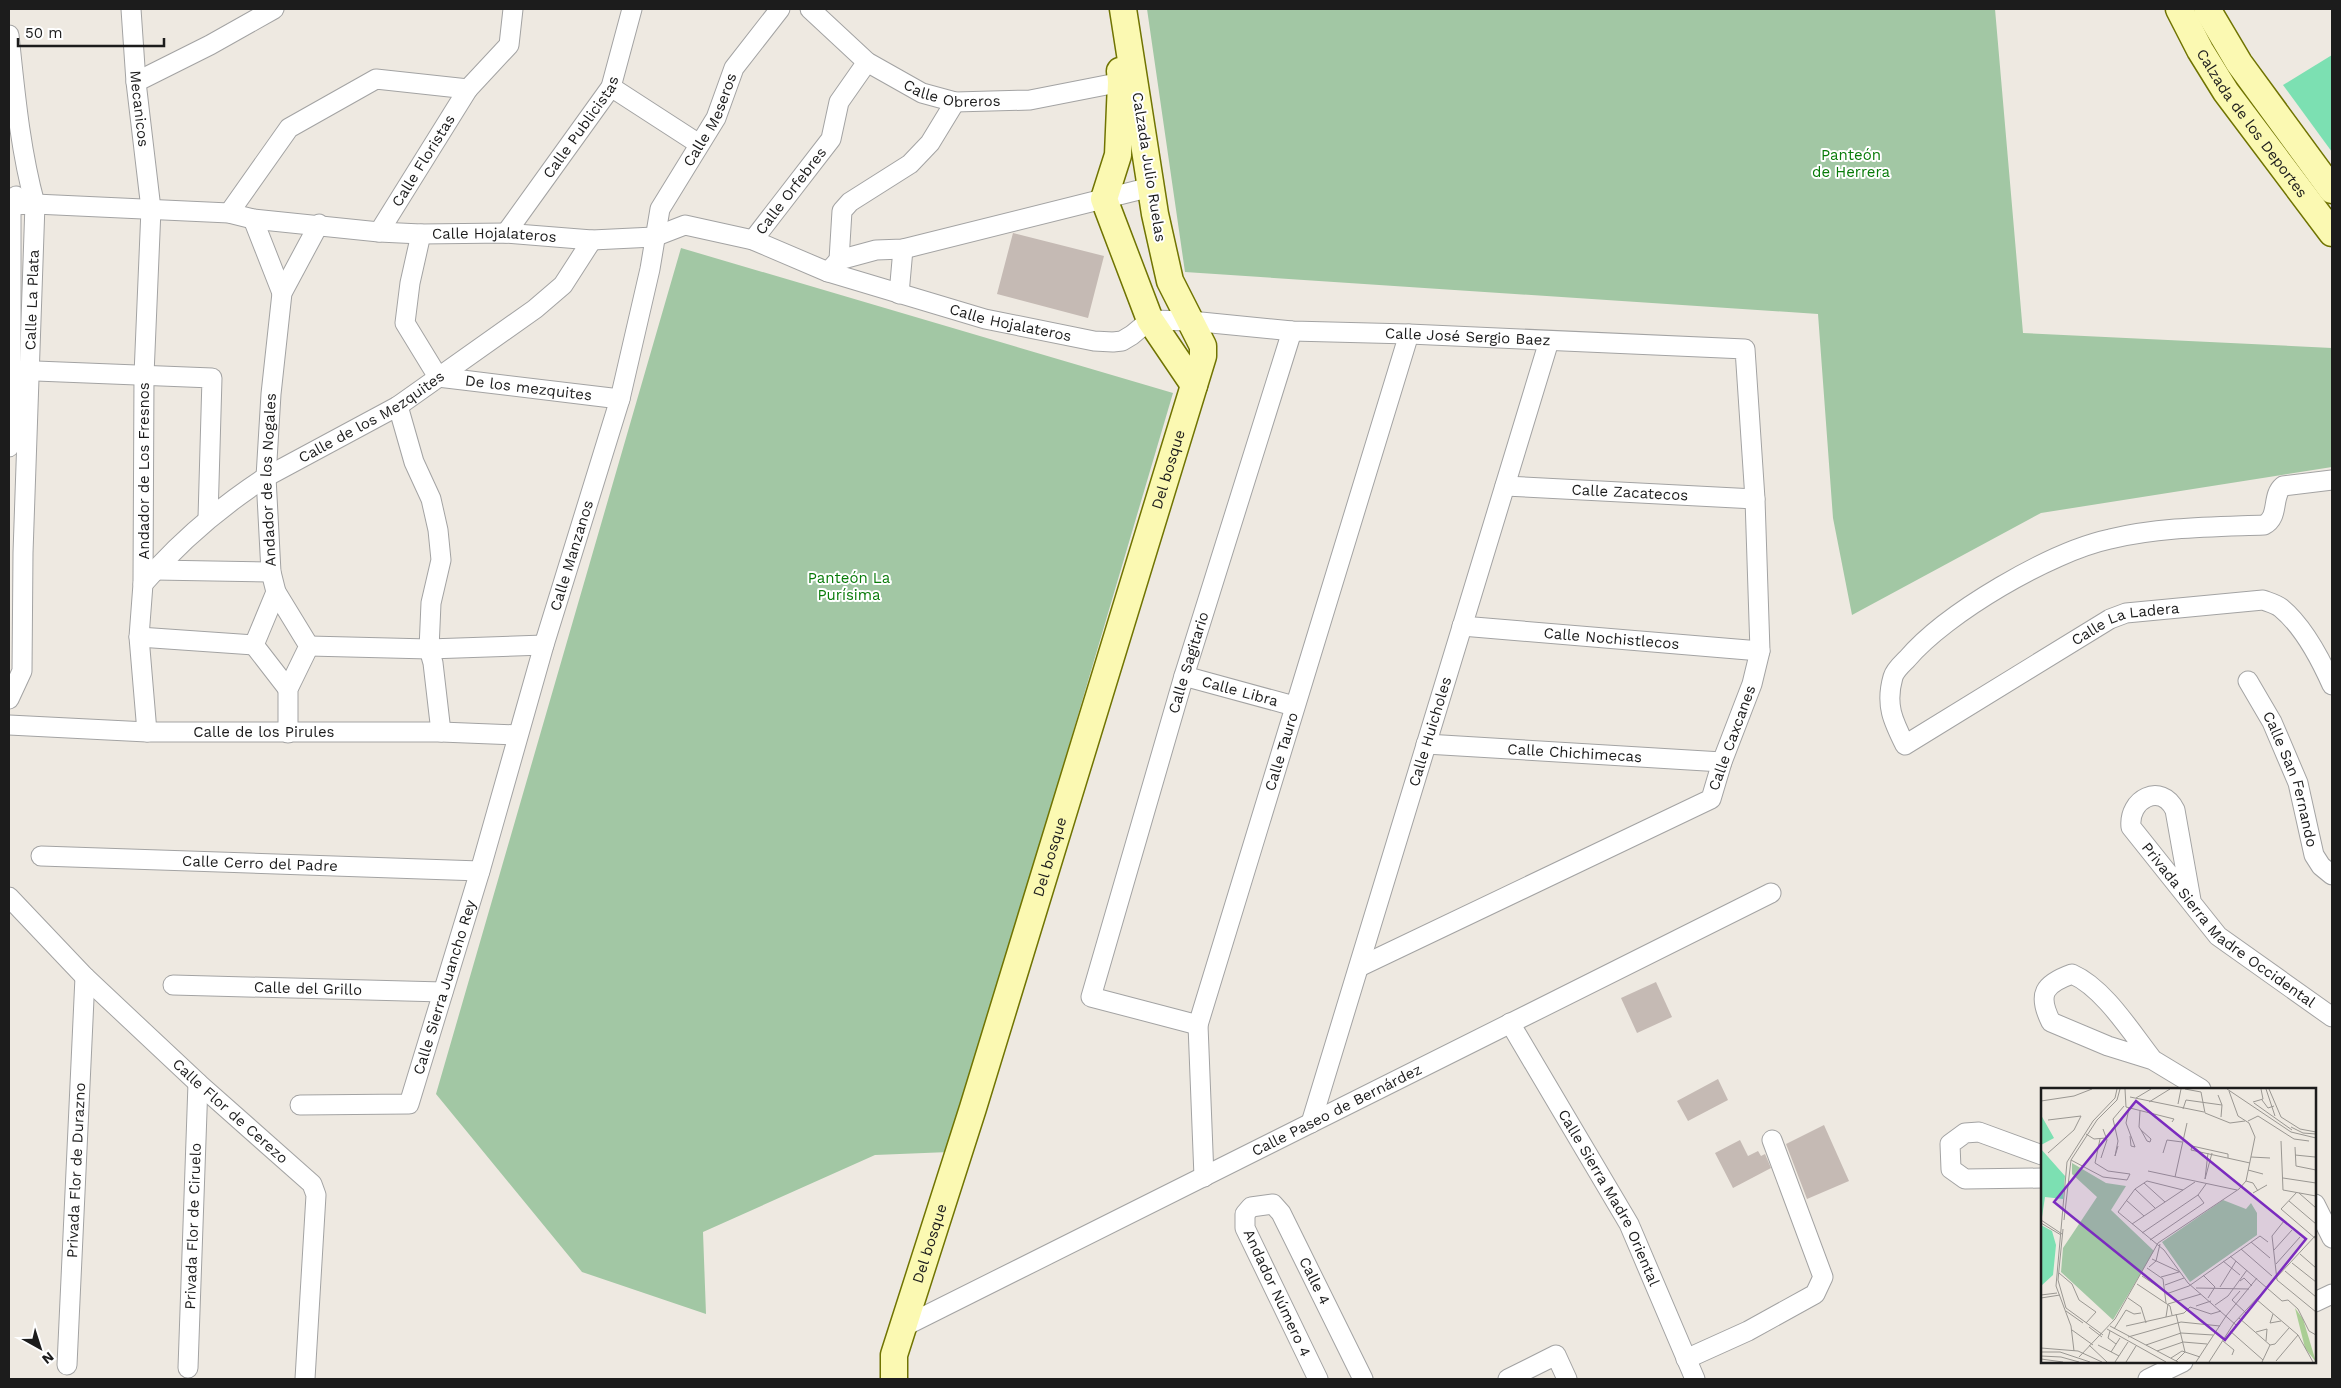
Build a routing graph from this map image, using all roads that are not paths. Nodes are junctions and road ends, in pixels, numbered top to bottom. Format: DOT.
graph roads {
  1 [pos="131,9"];
  2 [pos="274,9"];
  3 [pos="513,9"];
  4 [pos="632,9"];
  5 [pos="780,9"];
  6 [pos="810,9"];
  7 [pos="1110,9"];
  8 [pos="1123,9"];
  9 [pos="2179,9"];
  10 [pos="2207,9"];
  11 [pos="9,34"];
  12 [pos="867,62"];
  13 [pos="1128,80"];
  14 [pos="136,82"];
  15 [pos="611,87"];
  16 [pos="468,89"];
  17 [pos="955,102"];
  18 [pos="13,114"];
  19 [pos="699,144"];
  20 [pos="2286,150"];
  21 [pos="27,174"];
  22 [pos="1151,187"];
  23 [pos="2332,190"];
  24 [pos="1104,199"];
  25 [pos="35,204"];
  26 [pos="11,205"];
  27 [pos="151,208"];
  28 [pos="229,212"];
  29 [pos="253,219"];
  30 [pos="319,224"];
  31 [pos="379,232"];
  32 [pos="506,233"];
  33 [pos="2332,233"];
  34 [pos="421,234"];
  35 [pos="654,237"];
  36 [pos="592,240"];
  37 [pos="753,240"];
  38 [pos="903,249"];
  39 [pos="834,266"];
  40 [pos="9,283"];
  41 [pos="33,283"];
  42 [pos="282,293"];
  43 [pos="900,294"];
  44 [pos="1150,320"];
  45 [pos="1191,321"];
  46 [pos="1292,331"];
  47 [pos="1409,334"];
  48 [pos="1549,341"];
  49 [pos="1745,349"];
  50 [pos="21,370"];
  51 [pos="144,375"];
  52 [pos="438,377"];
  53 [pos="1194,385"];
  54 [pos="620,399"];
  55 [pos="398,406"];
  56 [pos="9,447"];
  57 [pos="266,477"];
  58 [pos="2332,480"];
  59 [pos="1505,486"];
  60 [pos="1755,499"];
  61 [pos="208,518"];
  62 [pos="16,552"];
  63 [pos="271,572"];
  64 [pos="149,577"];
  65 [pos="276,592"];
  66 [pos="1462,626"];
  67 [pos="139,637"];
  68 [pos="254,645"];
  69 [pos="544,645"];
  70 [pos="309,646"];
  71 [pos="429,649"];
  72 [pos="1760,651"];
  73 [pos="15,671"];
  74 [pos="1184,676"];
  75 [pos="2248,681"];
  76 [pos="2332,685"];
  77 [pos="288,689"];
  78 [pos="9,696"];
  79 [pos="1294,706"];
  80 [pos="9,725"];
  81 [pos="147,732"];
  82 [pos="440,732"];
  83 [pos="288,733"];
  84 [pos="518,734"];
  85 [pos="1426,744"];
  86 [pos="1722,762"];
  87 [pos="41,856"];
  88 [pos="480,871"];
  89 [pos="2332,875"];
  90 [pos="1771,893"];
  91 [pos="9,897"];
  92 [pos="2191,900"];
  93 [pos="1359,967"];
  94 [pos="85,977"];
  95 [pos="173,985"];
  96 [pos="443,992"];
  97 [pos="2332,1017"];
  98 [pos="1510,1023"];
  99 [pos="1198,1025"];
  100 [pos="2154,1060"];
  101 [pos="198,1083"];
  102 [pos="2199,1088"];
  103 [pos="300,1105"];
  104 [pos="1311,1123"];
  105 [pos="1772,1140"];
  106 [pos="2041,1155"];
  107 [pos="1204,1177"];
  108 [pos="2041,1178"];
  109 [pos="2316,1206"];
  110 [pos="1251,1207"];
  111 [pos="2332,1238"];
  112 [pos="2332,1294"];
  113 [pos="2316,1302"];
  114 [pos="903,1327"];
  115 [pos="1686,1359"];
  116 [pos="2182,1363"];
  117 [pos="67,1365"];
  118 [pos="188,1368"];
  119 [pos="305,1379"];
  120 [pos="894,1379"];
  121 [pos="1318,1379"];
  122 [pos="1363,1379"];
  123 [pos="1508,1379"];
  124 [pos="1567,1379"];
  125 [pos="1695,1379"];
  126 [pos="2148,1379"];
  1 -- 14 [label="street, Mecanicos"];
  2 -- 14 [label="street"];
  3 -- 16 [label="street, Calle Floristas"];
  4 -- 15 [label="street, Calle Publicistas"];
  5 -- 19 [label="street, Calle Meseros"];
  6 -- 12 [label="street, Calle Obreros"];
  7 -- 13 [label="main road, Calzada Julio Ruelas"];
  8 -- 13 [label="main road, Calzada Julio Ruelas"];
  9 -- 20 [label="main road, Calzada de los Deportes"];
  10 -- 20 [label="main road, Calzada de los Deportes"];
  11 -- 18 [label="street"];
  12 -- 17 [label="street, Calle Obreros"];
  12 -- 37 [label="street, Calle Orfebres"];
  13 -- 17 [label="street, Calle Obreros"];
  13 -- 22 [label="main road, Calzada Julio Ruelas"];
  13 -- 24 [label="main road, Calzada Julio Ruelas"];
  14 -- 27 [label="street, Mecanicos"];
  15 -- 19 [label="street"];
  15 -- 32 [label="street, Calle Publicistas"];
  16 -- 28 [label="street"];
  16 -- 31 [label="street, Calle Floristas"];
  17 -- 39 [label="street"];
  18 -- 21 [label="street"];
  19 -- 35 [label="street, Calle Meseros"];
  20 -- 23 [label="main road, Calzada de los Deportes"];
  20 -- 33 [label="main road, Calzada de los Deportes"];
  21 -- 25 [label="street, Calle La Plata"];
  21 -- 26 [label="street, Calle La Plata"];
  22 -- 24 [label="street"];
  22 -- 45 [label="main road, Calzada Julio Ruelas"];
  24 -- 38 [label="street"];
  24 -- 44 [label="main road"];
  25 -- 26 [label="street, Calle Hojalateros"];
  25 -- 27 [label="street, Calle Hojalateros"];
  25 -- 41 [label="street, Calle La Plata"];
  26 -- 40 [label="street, Calle La Plata"];
  27 -- 28 [label="street, Calle Hojalateros"];
  27 -- 51 [label="street, Andador de Los Fresnos"];
  28 -- 29 [label="street, Calle Hojalateros"];
  29 -- 30 [label="street, Calle Hojalateros"];
  29 -- 42 [label="street"];
  30 -- 31 [label="street, Calle Hojalateros"];
  30 -- 42 [label="street, Andador de los Nogales"];
  31 -- 34 [label="street, Calle Hojalateros"];
  32 -- 34 [label="street, Calle Hojalateros"];
  32 -- 36 [label="street, Calle Hojalateros"];
  34 -- 52 [label="street"];
  35 -- 36 [label="street, Calle Hojalateros"];
  35 -- 37 [label="street, Calle Hojalateros"];
  35 -- 54 [label="street, Calle Manzanos"];
  36 -- 52 [label="street, Calle de los Mezquites"];
  37 -- 39 [label="street, Calle Hojalateros"];
  38 -- 39 [label="street"];
  38 -- 43 [label="street"];
  39 -- 43 [label="street, Calle Hojalateros"];
  40 -- 41 [label="street"];
  40 -- 50 [label="street, Calle La Plata"];
  41 -- 50 [label="street, Calle La Plata"];
  42 -- 57 [label="street, Andador de los Nogales"];
  43 -- 44 [label="street, Calle Hojalateros"];
  44 -- 45 [label="street"];
  44 -- 53 [label="main road"];
  45 -- 46 [label="street, Calle José Sergio Baez"];
  45 -- 53 [label="main road, Del bosque"];
  46 -- 47 [label="street, Calle José Sergio Baez"];
  46 -- 74 [label="street, Calle Sagitario"];
  47 -- 48 [label="street, Calle José Sergio Baez"];
  47 -- 79 [label="street, Calle Tauro"];
  48 -- 49 [label="street, Calle José Sergio Baez"];
  48 -- 59 [label="street, Calle Huicholes"];
  49 -- 60 [label="street, Calle Caxcanes"];
  50 -- 51 [label="street"];
  50 -- 56 [label="street, Calle La Plata"];
  50 -- 62 [label="street, Calle La Plata"];
  51 -- 61 [label="street"];
  51 -- 64 [label="street, Andador de Los Fresnos"];
  52 -- 54 [label="street, De los mezquites"];
  52 -- 55 [label="street, Calle de los Mezquites"];
  53 -- 114 [label="main road, Del bosque"];
  54 -- 69 [label="street, Calle Manzanos"];
  55 -- 57 [label="street, Calle de los Mezquites"];
  55 -- 71 [label="street"];
  57 -- 61 [label="street, Calle de los Mezquites"];
  57 -- 63 [label="street, Andador de los Nogales"];
  58 -- 76 [label="street, Calle La Ladera"];
  59 -- 60 [label="street, Calle Zacatecos"];
  59 -- 66 [label="street, Calle Huicholes"];
  60 -- 72 [label="street, Calle Caxcanes"];
  61 -- 64 [label="street, Calle de los Mezquites"];
  62 -- 73 [label="street, Calle La Plata"];
  63 -- 64 [label="street"];
  63 -- 65 [label="street, Andador de los Nogales"];
  64 -- 67 [label="street, Andador de Los Fresnos"];
  65 -- 68 [label="street"];
  65 -- 70 [label="street, Andador de los Nogales"];
  66 -- 72 [label="street, Calle Nochistlecos"];
  66 -- 85 [label="street, Calle Huicholes"];
  67 -- 68 [label="street"];
  67 -- 81 [label="street, Andador de Los Fresnos"];
  68 -- 77 [label="street"];
  69 -- 71 [label="street"];
  69 -- 84 [label="street, Calle Manzanos"];
  70 -- 71 [label="street"];
  70 -- 77 [label="street"];
  71 -- 82 [label="street"];
  72 -- 86 [label="street, Calle Caxcanes"];
  73 -- 78 [label="street, Calle La Plata"];
  74 -- 79 [label="street, Calle Libra"];
  74 -- 99 [label="street, Calle Sagitario"];
  75 -- 89 [label="street, Calle San Fernando"];
  77 -- 83 [label="street"];
  79 -- 99 [label="street, Calle Tauro"];
  80 -- 81 [label="street, Calle de los Pirules"];
  81 -- 83 [label="street, Calle de los Pirules"];
  82 -- 83 [label="street, Calle de los Pirules"];
  82 -- 84 [label="street, Calle de los Pirules"];
  84 -- 88 [label="street, Calle Manzanos"];
  85 -- 86 [label="street, Calle Chichimecas"];
  85 -- 93 [label="street, Calle Huicholes"];
  86 -- 93 [label="street, Calle Caxcanes"];
  87 -- 88 [label="street, Calle Cerro del Padre"];
  88 -- 96 [label="street, Calle Sierra Juancho Rey"];
  90 -- 98 [label="street, Calle Paseo de Bernárdez"];
  91 -- 94 [label="street, Calle Flor de Cerezo"];
  92 -- 92 [label="street, Privada Sierra Madre Occidental"];
  92 -- 97 [label="street, Privada Sierra Madre Occidental"];
  93 -- 104 [label="street, Calle Huicholes"];
  94 -- 101 [label="street, Calle Flor de Cerezo"];
  94 -- 117 [label="street, Privada Flor de Durazno"];
  95 -- 96 [label="street, Calle del Grillo"];
  96 -- 103 [label="street, Calle Sierra Juancho Rey"];
  98 -- 104 [label="street, Calle Paseo de Bernárdez"];
  98 -- 115 [label="street, Calle Sierra Madre Oriental"];
  99 -- 107 [label="street, Calle Tauro"];
  100 -- 100 [label="street"];
  100 -- 102 [label="street"];
  101 -- 118 [label="street, Privada Flor de Ciruelo"];
  101 -- 119 [label="street, Calle Flor de Cerezo"];
  104 -- 107 [label="street, Calle Paseo de Bernárdez"];
  105 -- 115 [label="street"];
  106 -- 108 [label="street"];
  107 -- 114 [label="street, Calle Paseo de Bernárdez"];
  109 -- 111 [label="street"];
  110 -- 121 [label="street, Andador Número 4"];
  110 -- 122 [label="street, Calle 4"];
  112 -- 113 [label="street"];
  114 -- 120 [label="main road, Del bosque"];
  115 -- 125 [label="street, Calle Sierra Madre Oriental"];
  116 -- 126 [label="street"];
  123 -- 124 [label="street"];
}
